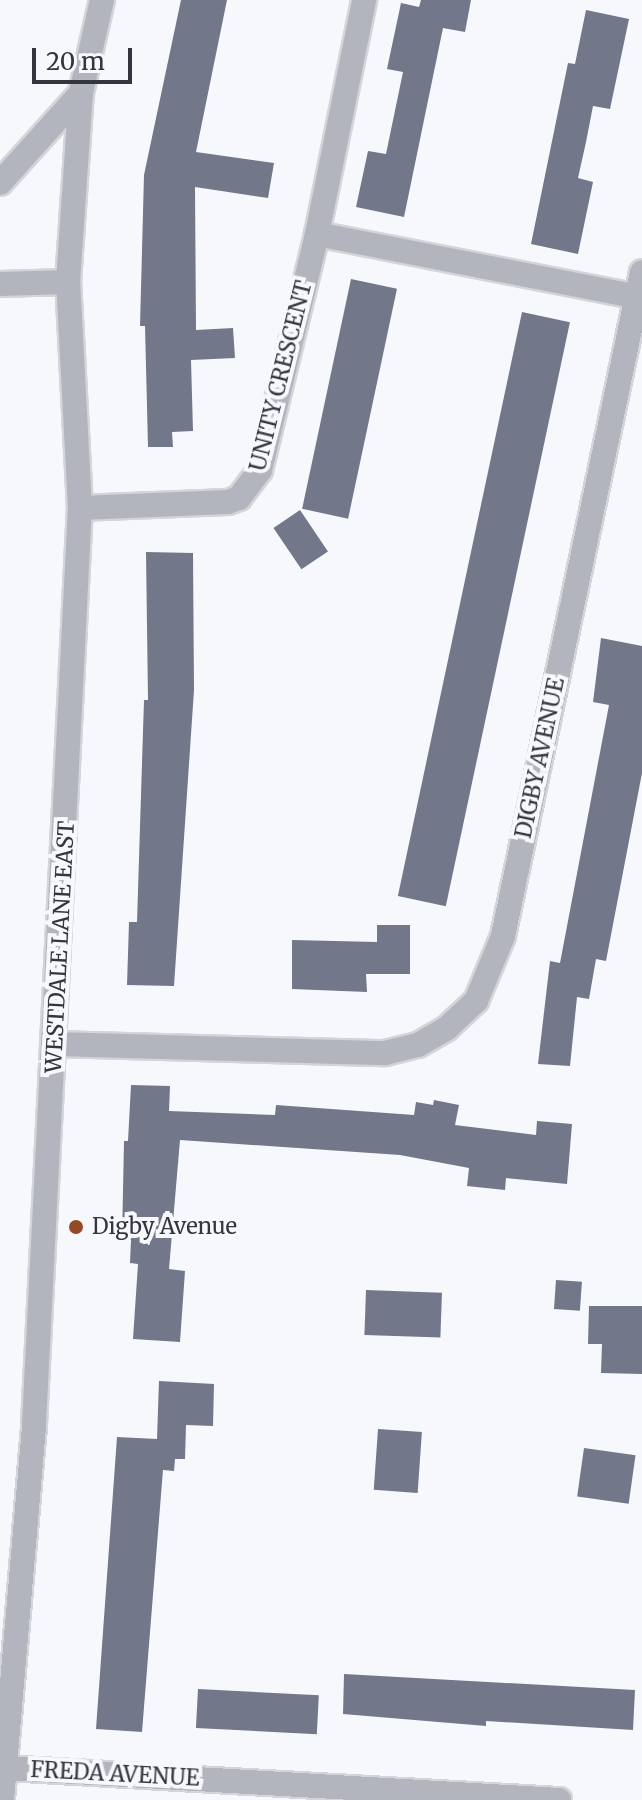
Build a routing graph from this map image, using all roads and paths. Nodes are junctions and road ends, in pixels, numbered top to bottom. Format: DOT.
graph roads {
  1 [pos="102,0"];
  2 [pos="364,0"];
  3 [pos="81,93"];
  4 [pos="0,183"];
  5 [pos="317,234"];
  6 [pos="642,272"];
  7 [pos="68,282"];
  8 [pos="0,284"];
  9 [pos="637,297"];
  10 [pos="80,508"];
  11 [pos="55,1044"];
  12 [pos="6,1768"];
  13 [pos="2,1800"];
  14 [pos="559,1800"];
  1 -- 3 [label="street, WESTDALE LANE EAST"];
  2 -- 5 [label="street, UNITY CRESCENT"];
  3 -- 4 [label="street"];
  3 -- 7 [label="street, WESTDALE LANE EAST"];
  5 -- 9 [label="street"];
  5 -- 10 [label="street, UNITY CRESCENT"];
  6 -- 9 [label="street, DIGBY AVENUE"];
  7 -- 8 [label="street"];
  7 -- 10 [label="street, WESTDALE LANE EAST"];
  9 -- 11 [label="street, DIGBY AVENUE"];
  10 -- 11 [label="street, WESTDALE LANE EAST"];
  11 -- 12 [label="street, WESTDALE LANE EAST"];
  12 -- 13 [label="street, WESTDALE LANE EAST"];
  12 -- 14 [label="street, FREDA AVENUE"];
}
